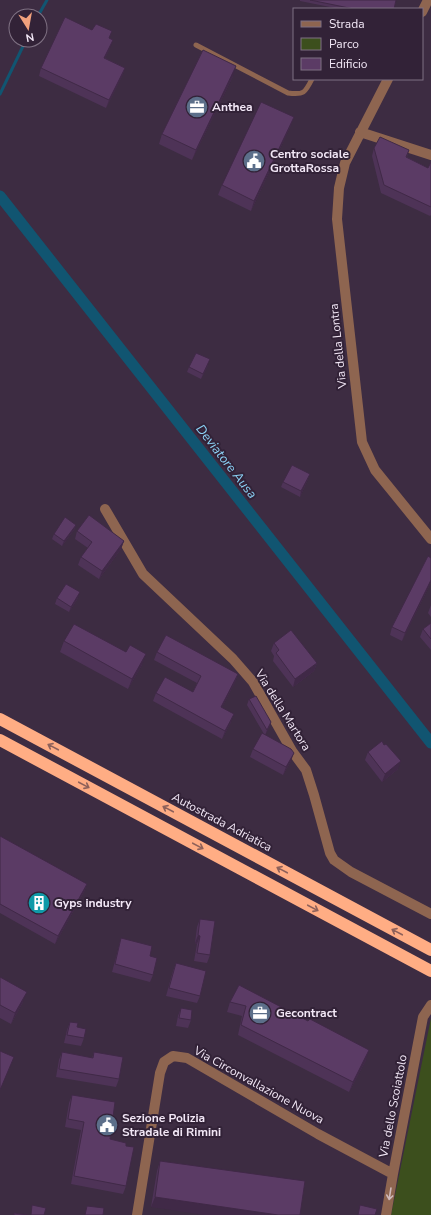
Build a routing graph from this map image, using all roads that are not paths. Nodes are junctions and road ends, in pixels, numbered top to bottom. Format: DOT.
graph roads {
  1 [pos="428,0"];
  2 [pos="423,10"];
  3 [pos="196,45"];
  4 [pos="312,80"];
  5 [pos="387,80"];
  6 [pos="360,132"];
  7 [pos="431,156"];
  8 [pos="104,509"];
  9 [pos="431,539"];
  10 [pos="0,718"];
  11 [pos="0,740"];
  12 [pos="431,914"];
  13 [pos="431,950"];
  14 [pos="431,971"];
  15 [pos="431,1005"];
  16 [pos="393,1174"];
  17 [pos="137,1215"];
  18 [pos="386,1215"];
  1 -- 2 [label="street"];
  3 -- 4 [label="lane"];
  5 -- 6 [label="street, Via della Lontra"];
  6 -- 7 [label="street"];
  6 -- 9 [label="street, Via della Lontra"];
  8 -- 12 [label="street, Via della Martora"];
  13 -- 10 [label="highway, Autostrada Adriatica, one-way"];
  11 -- 14 [label="highway, one-way"];
  15 -- 16 [label="street, Via dello Scoiattolo"];
  16 -- 17 [label="street, Via Circonvallazione Nuova"];
  16 -- 18 [label="street, Via dello Scoiattolo, one-way"];
}
